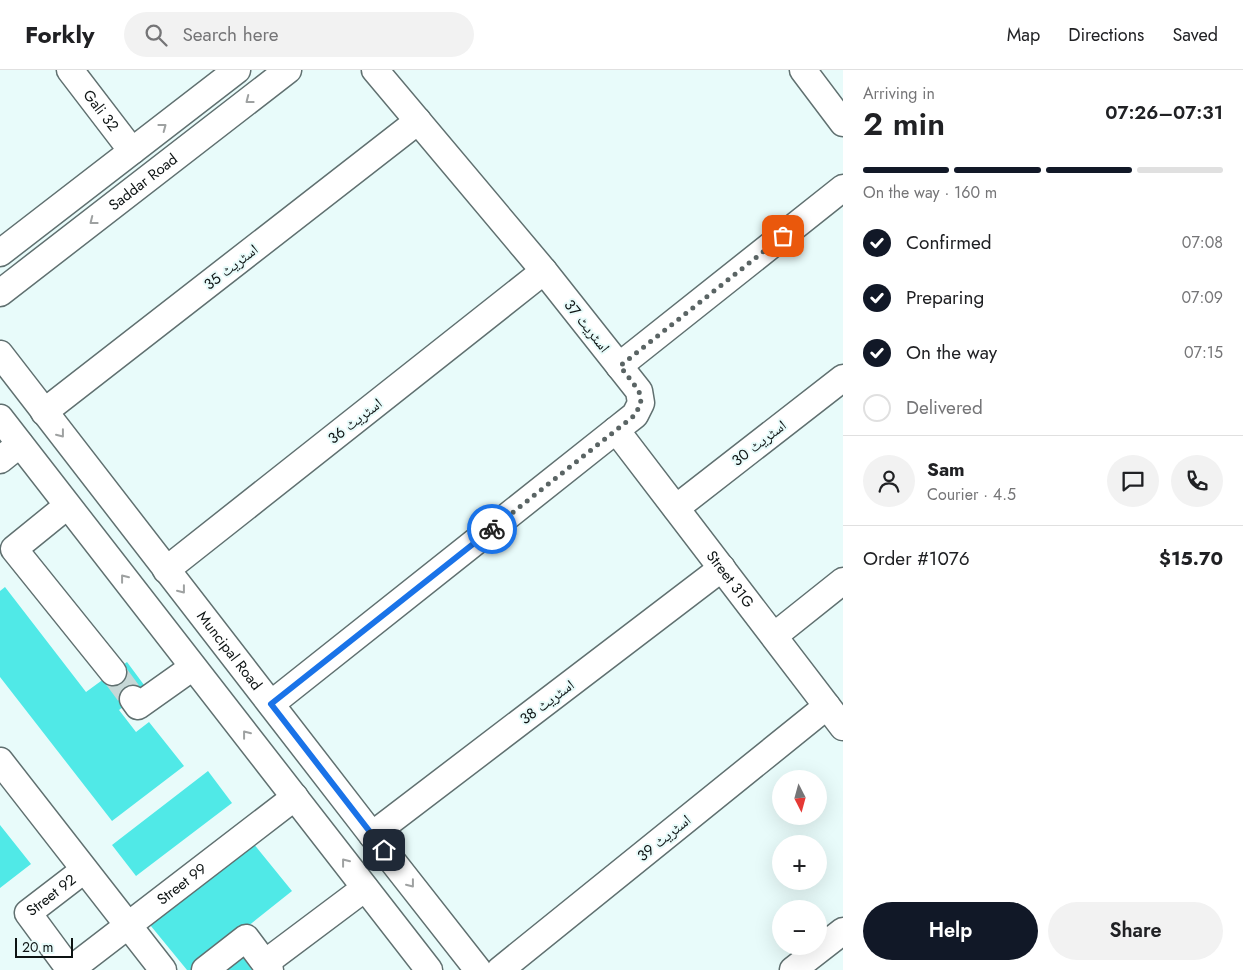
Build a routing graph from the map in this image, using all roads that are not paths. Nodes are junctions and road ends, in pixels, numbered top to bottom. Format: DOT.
graph roads {
  1 [pos="70,70"];
  2 [pos="237,70"];
  3 [pos="288,70"];
  4 [pos="375,70"];
  5 [pos="803,70"];
  6 [pos="418,121"];
  7 [pos="843,123"];
  8 [pos="132,151"];
  9 [pos="843,188"];
  10 [pos="0,252"];
  11 [pos="544,271"];
  12 [pos="0,294"];
  13 [pos="0,354"];
  14 [pos="620,366"];
  15 [pos="843,378"];
  16 [pos="44,412"];
  17 [pos="0,418"];
  18 [pos="616,430"];
  19 [pos="10,452"];
  20 [pos="67,506"];
  21 [pos="676,508"];
  22 [pos="722,568"];
  23 [pos="166,570"];
  24 [pos="843,580"];
  25 [pos="774,636"];
  26 [pos="193,667"];
  27 [pos="112,672"];
  28 [pos="133,699"];
  29 [pos="271,704"];
  30 [pos="827,706"];
  31 [pos="843,727"];
  32 [pos="0,761"];
  33 [pos="295,798"];
  34 [pos="372,835"];
  35 [pos="84,870"];
  36 [pos="365,888"];
  37 [pos="129,926"];
  38 [pos="843,931"];
  39 [pos="268,966"];
  40 [pos="70,970"];
  41 [pos="162,970"];
  42 [pos="205,970"];
  43 [pos="429,970"];
  44 [pos="478,970"];
  45 [pos="500,970"];
  46 [pos="793,970"];
  1 -- 8 [label="street, Gali 32"];
  8 -- 2 [label="street, one-way"];
  3 -- 12 [label="street, Saddar Road, one-way"];
  4 -- 6 [label="street, اسٹریٹ 37"];
  5 -- 7 [label="street"];
  6 -- 11 [label="street, اسٹریٹ 37"];
  6 -- 16 [label="street, اسٹریٹ 35"];
  8 -- 10 [label="street"];
  9 -- 14 [label="street"];
  11 -- 14 [label="street, اسٹریٹ 37"];
  11 -- 23 [label="street, اسٹریٹ 36"];
  13 -- 16 [label="street, Muncipal Road"];
  14 -- 18 [label="street, اسٹریٹ 37"];
  15 -- 21 [label="street, اسٹریٹ 30"];
  16 -- 23 [label="street, Muncipal Road, one-way"];
  17 -- 19 [label="street"];
  18 -- 21 [label="street, Street 31G"];
  18 -- 29 [label="street, اسٹریٹ 37"];
  19 -- 20 [label="street"];
  26 -- 20 [label="street, one-way"];
  20 -- 27 [label="street"];
  21 -- 22 [label="street, Street 31G"];
  22 -- 25 [label="street, Street 31G"];
  22 -- 34 [label="street, اسٹریٹ 38"];
  23 -- 29 [label="street, Muncipal Road, one-way"];
  24 -- 25 [label="street"];
  25 -- 30 [label="street, Street 31G"];
  26 -- 28 [label="street"];
  33 -- 26 [label="street, one-way"];
  29 -- 34 [label="street, Muncipal Road"];
  30 -- 31 [label="street, Street 31G"];
  30 -- 45 [label="street, اسٹریٹ 39"];
  32 -- 35 [label="street, Street 92"];
  36 -- 33 [label="street, one-way"];
  33 -- 37 [label="street, Street 99"];
  34 -- 44 [label="street, Muncipal Road, one-way"];
  35 -- 37 [label="street, Street 92"];
  35 -- 40 [label="street, Street 92"];
  36 -- 39 [label="street"];
  36 -- 43 [label="street"];
  37 -- 40 [label="street, Street 99"];
  37 -- 41 [label="street, Street 92"];
  38 -- 46 [label="street"];
  39 -- 42 [label="street"];
}
